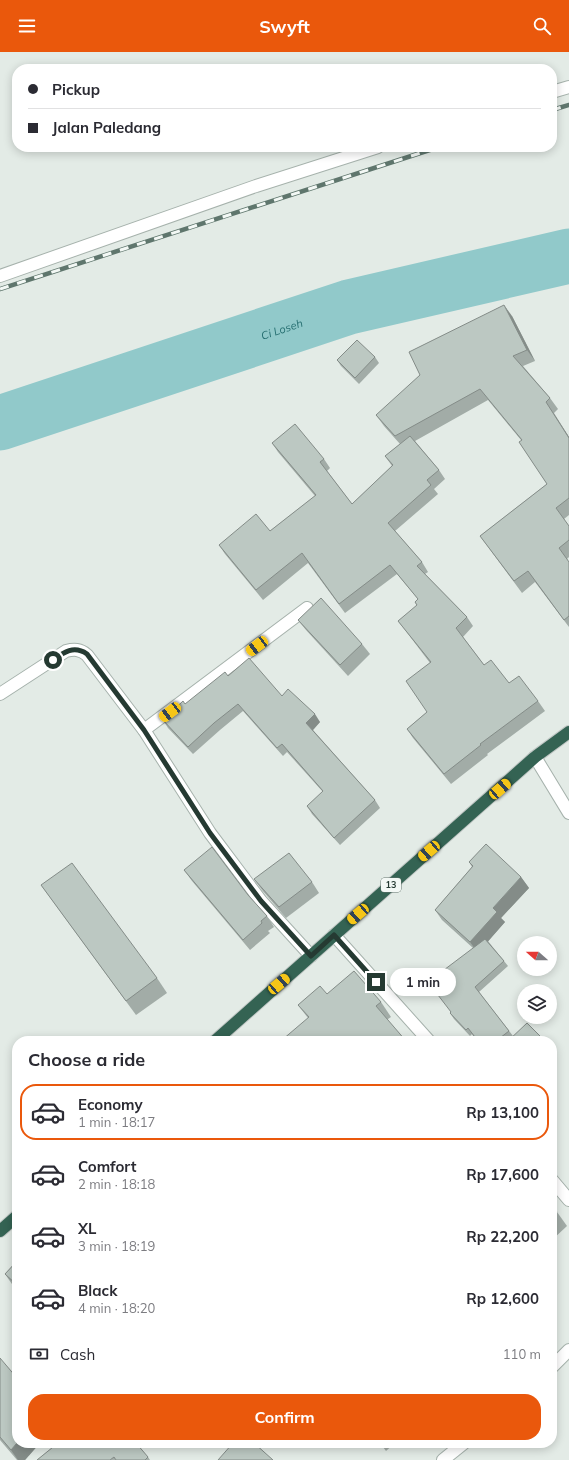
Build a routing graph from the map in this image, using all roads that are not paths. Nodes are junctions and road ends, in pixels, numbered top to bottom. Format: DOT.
graph roads {
  1 [pos="569,87"];
  2 [pos="557,91"];
  3 [pos="362,152"];
  4 [pos="0,276"];
  5 [pos="307,608"];
  6 [pos="0,694"];
  7 [pos="144,730"];
  8 [pos="569,732"];
  9 [pos="535,757"];
  10 [pos="569,813"];
  11 [pos="334,935"];
  12 [pos="311,956"];
  13 [pos="220,1036"];
  14 [pos="424,1036"];
  15 [pos="557,1186"];
  16 [pos="569,1200"];
  17 [pos="12,1220"];
  18 [pos="0,1231"];
  19 [pos="569,1350"];
  20 [pos="557,1362"];
  21 [pos="458,1448"];
  22 [pos="443,1460"];
  1 -- 2 [label="street"];
  3 -- 4 [label="street"];
  5 -- 7 [label="street"];
  6 -- 7 [label="street"];
  7 -- 12 [label="street"];
  8 -- 9 [label="highway, 13"];
  9 -- 10 [label="street"];
  9 -- 11 [label="highway, 13"];
  11 -- 12 [label="highway, 13"];
  11 -- 14 [label="street"];
  12 -- 13 [label="highway, 13"];
  15 -- 16 [label="street"];
  17 -- 18 [label="highway"];
  19 -- 20 [label="street"];
  21 -- 22 [label="street"];
}
